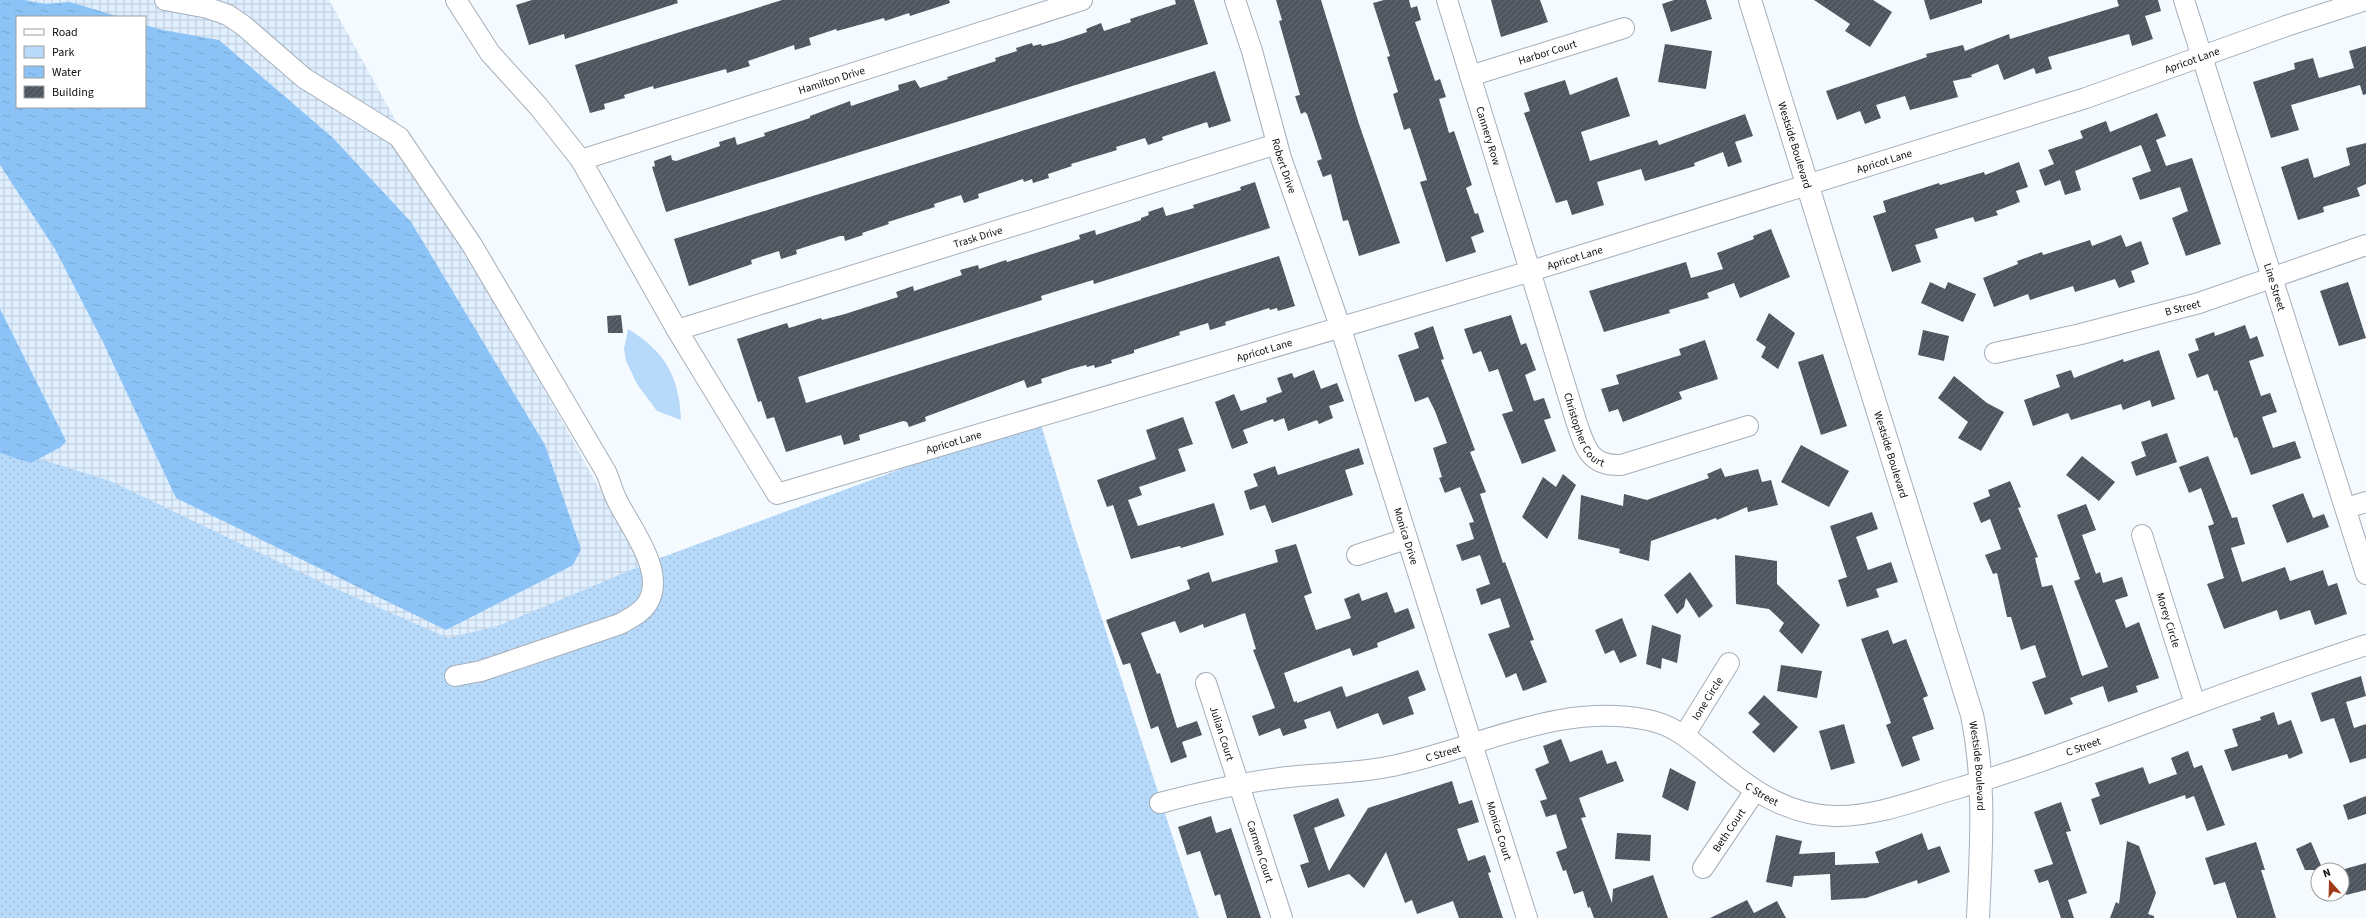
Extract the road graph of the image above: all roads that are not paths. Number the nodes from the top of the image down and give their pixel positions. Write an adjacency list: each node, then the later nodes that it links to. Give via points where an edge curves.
1 (165, 0): 30 (street, via 208,8 228,15 304,78 399,137 480,258 606,472 616,499 644,547 651,574 652,592 648,602 637,615 620,624 481,671)
2 (456, 0): 13 (street, via 490,53 538,106)
3 (1082, 0): 13 (street, Hamilton Drive)
4 (1235, 0): 12 (street, Robert Drive)
5 (1447, 0): 11 (street, Cannery Row)
6 (1750, 0): 14 (street, Westside Boulevard)
7 (2184, 0): 10 (street, Line Street)
8 (2366, 0): 10 (street, Apricot Lane)
9 (1624, 28): 11 (street, Harbor Court)
10 (2202, 56): 14 (street, Apricot Lane, via 2086,98); 17 (street, Line Street)
11 (1470, 76): 16 (street, Cannery Row)
12 (1278, 144): 18 (street, Robert Drive); 19 (street, Trask Drive)
13 (581, 160): 19 (street)
14 (1807, 185): 16 (street, Apricot Lane); 35 (street, Westside Boulevard, via 1972,715 1979,747)
15 (2366, 245): 17 (street, B Street)
16 (1531, 271): 18 (street, Apricot Lane); 21 (street, Christopher Court, via 1582,439 1596,460 1621,465)
17 (2272, 278): 20 (street, B Street, via 2199,303 2137,320); 23 (street, Line Street)
18 (1341, 329): 19 (street, Apricot Lane, via 776,494); 25 (street, Monica Drive)
19 (678, 330)
20 (1995, 353)
21 (1748, 426)
22 (2366, 502): 23 (street)
23 (2346, 508): 27 (street, Line Street)
24 (2142, 535): 32 (street, Morey Circle)
25 (1406, 539): 26 (street); 34 (street, Monica Drive)
26 (1357, 555)
27 (2366, 574)
28 (2366, 645): 32 (street, C Street)
29 (1729, 663): 33 (street, Ione Circle)
30 (455, 676)
31 (1206, 683): 36 (street, Julian Court)
32 (2196, 704): 35 (street, C Street, via 2074,751)
33 (1685, 734): 34 (street, C Street, via 1649,720 1602,715 1567,718 1527,726); 37 (street, C Street)
34 (1470, 743): 36 (street, C Street, via 1388,767); 41 (street, Monica Court)
35 (1982, 781): 37 (street, C Street, via 1869,813 1839,816 1822,816 1798,810); 42 (street, Westside Boulevard)
36 (1238, 785): 38 (street, C Street); 40 (street, Carmen Court)
37 (1755, 791): 39 (street, Beth Court)
38 (1160, 803)
39 (1703, 868)
40 (1282, 918)
41 (1527, 918)
42 (1978, 918)

